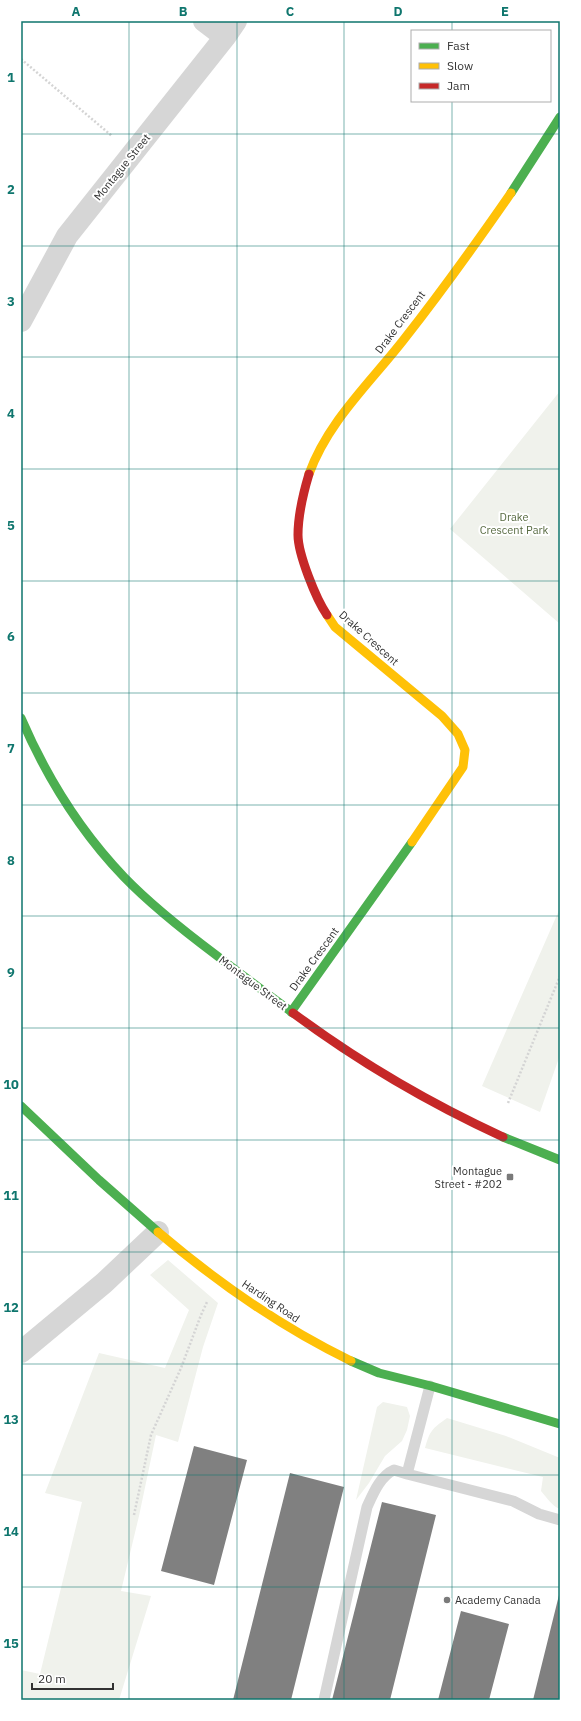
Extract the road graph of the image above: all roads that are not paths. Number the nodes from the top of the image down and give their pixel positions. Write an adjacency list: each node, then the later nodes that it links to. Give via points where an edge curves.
1 (204, 21): 2 (street)
2 (230, 29): 4 (street, Montague Street, via 67,236)
3 (560, 117): 6 (street, Drake Crescent, via 511,194 414,325 336,422 321,446 309,473 301,502 298,536 319,604 335,627 442,716 458,734 465,750 463,767 451,786)
4 (21, 321)
5 (21, 718): 6 (street, Montague Street, via 45,769 78,821 124,877 167,916)
6 (291, 1012): 8 (street, Montague Street, via 342,1048 421,1096 492,1132)
7 (21, 1106): 9 (street, Harding Road, via 98,1180)
8 (560, 1160)
9 (158, 1232): 10 (street, via 104,1283); 11 (street, Harding Road, via 204,1271 264,1313 320,1347 365,1368)
10 (21, 1352)
11 (430, 1386): 12 (street, Harding Road); 13 (lane)
12 (560, 1424)
13 (407, 1474): 14 (lane, via 513,1501 538,1514); 15 (lane, via 394,1470 388,1472 367,1507)
14 (560, 1520)
15 (324, 1700)

